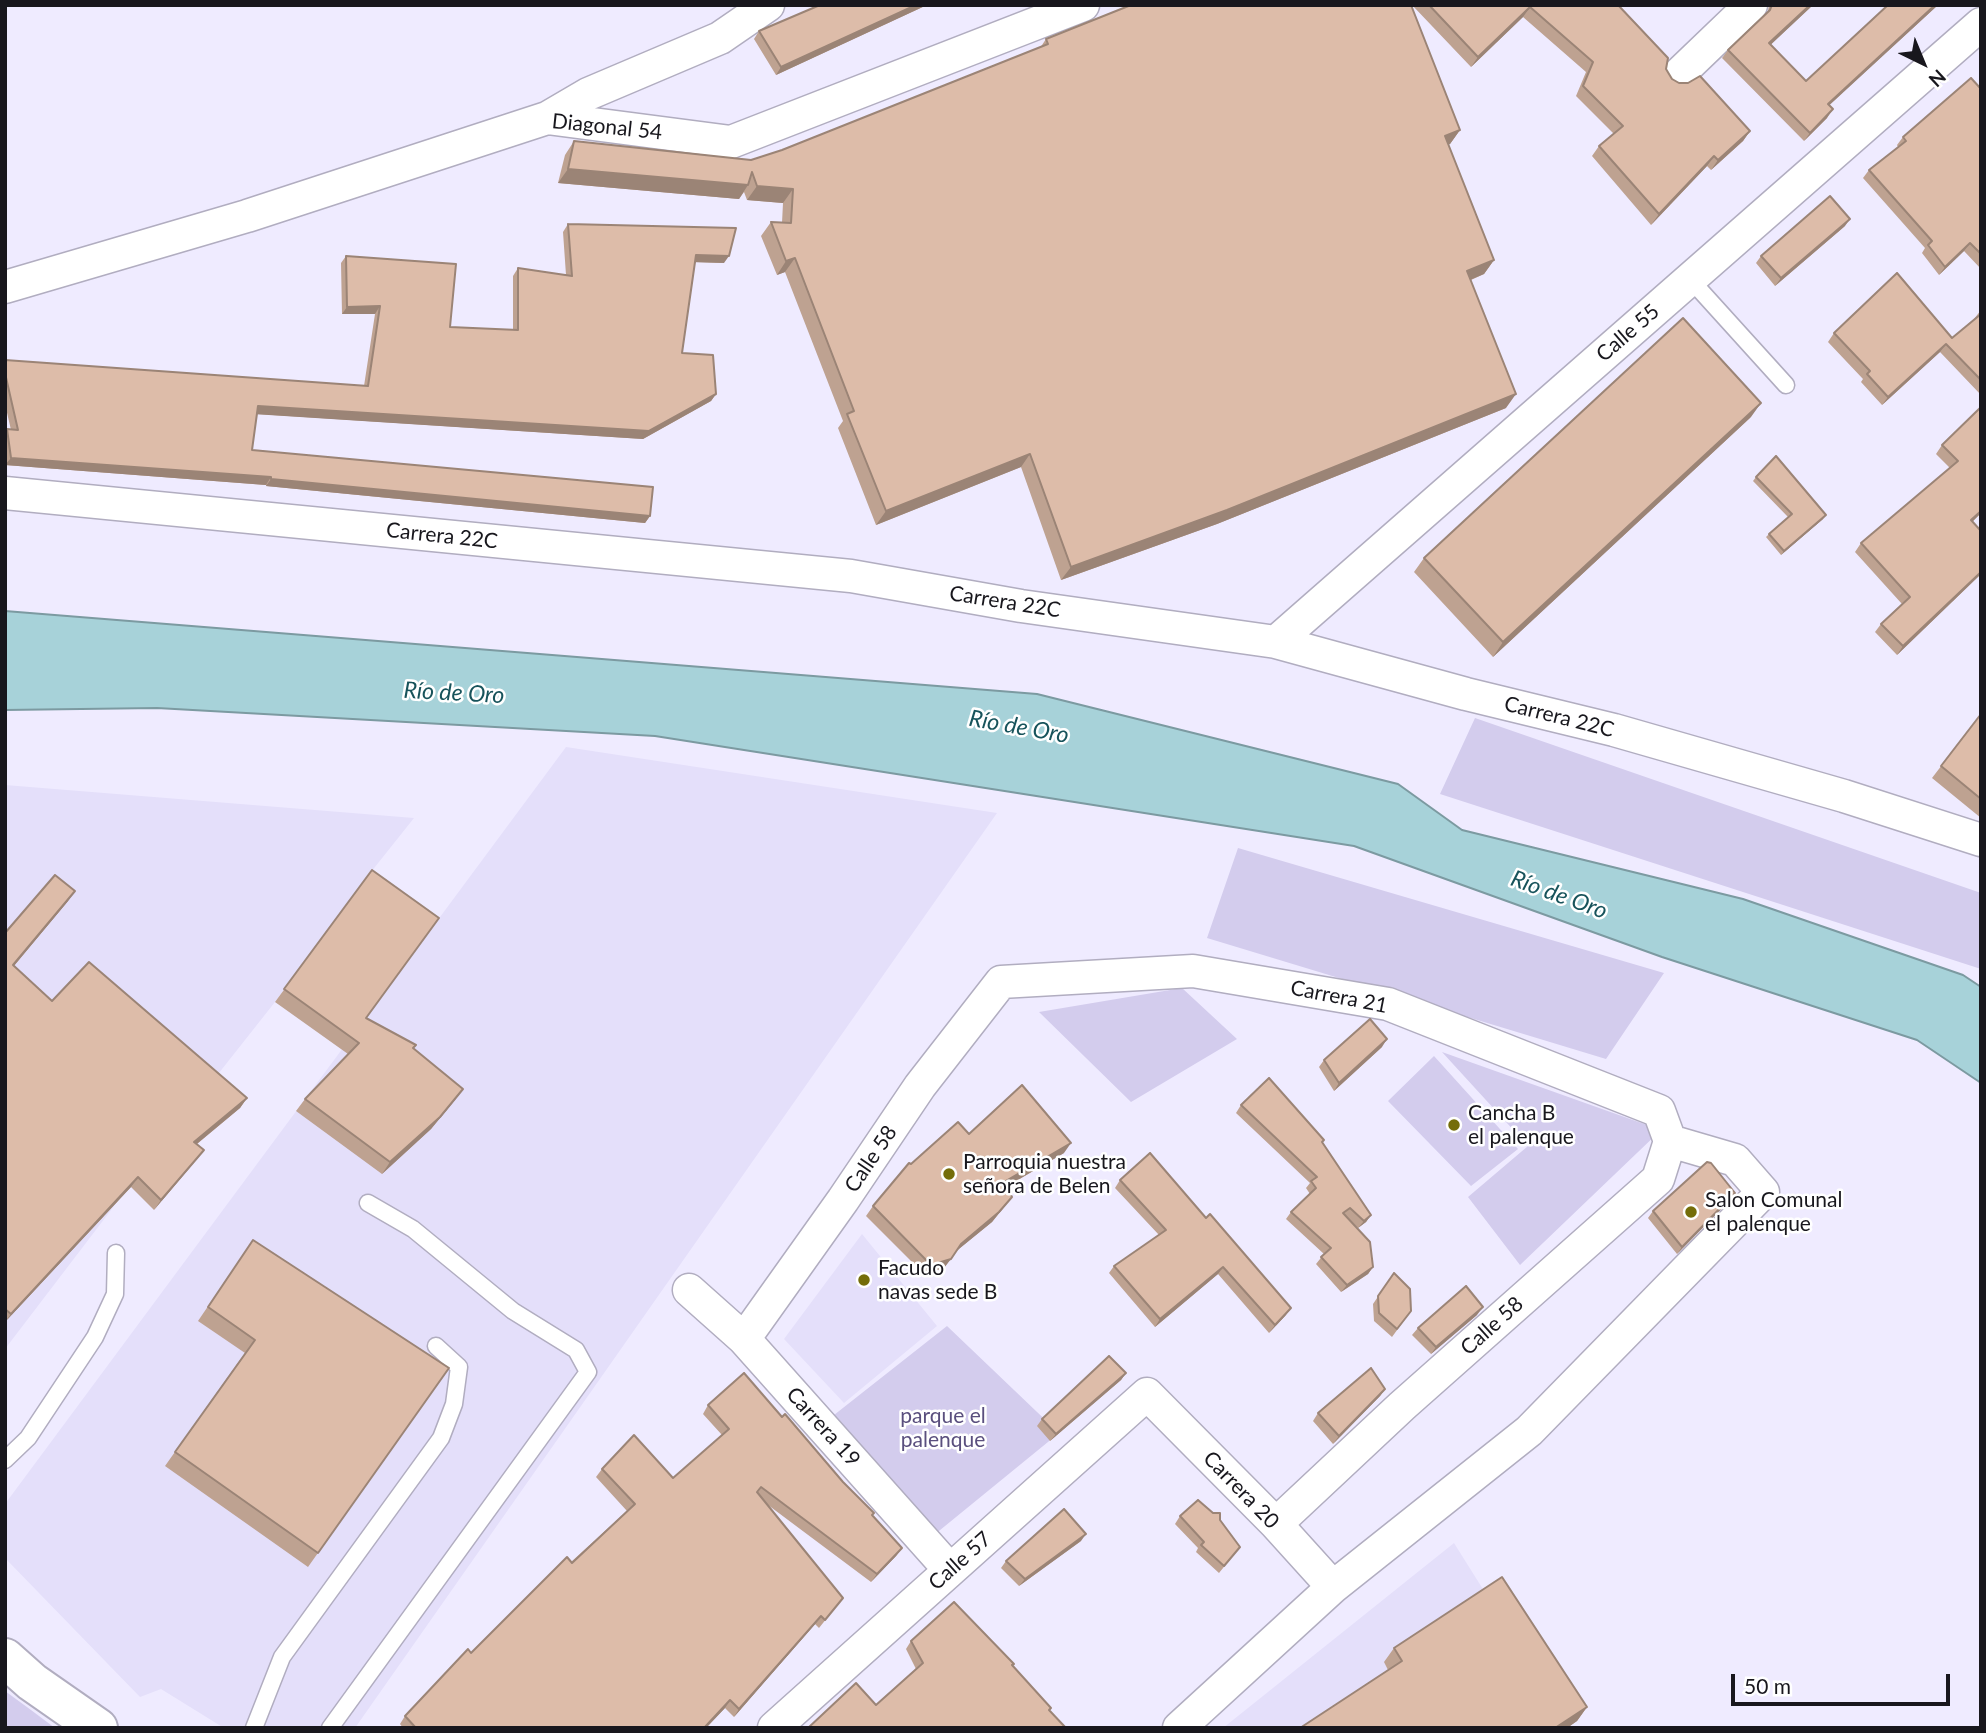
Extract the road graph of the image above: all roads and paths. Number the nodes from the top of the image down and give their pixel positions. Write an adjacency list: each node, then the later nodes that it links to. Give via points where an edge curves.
1 (768, 5): 6 (street, via 720,38 588,94)
2 (1083, 5): 6 (street, Diagonal 54, via 731,142)
3 (1751, 5): 5 (street)
4 (1981, 24): 7 (street, Calle 55)
5 (1677, 76)
6 (547, 118): 8 (street, Diagonal 54, via 247,216)
7 (1690, 279): 9 (lane); 11 (street, Calle 55)
8 (5, 287)
9 (1786, 384)
10 (5, 493): 11 (street, Carrera 22C, via 851,576 1021,606)
11 (1276, 642): 12 (street, Carrera 22C, via 1614,730)
12 (1981, 840)
13 (1001, 982): 14 (street, Carrera 21, via 1193,971 1388,1004 1660,1111); 18 (street, Calle 58, via 920,1086)
14 (1670, 1141): 22 (street, Calle 58, via 1658,1179); 24 (street, via 1735,1160 1763,1192 1529,1432)
15 (368, 1203): 28 (lane, via 412,1229 513,1311 576,1350 588,1372)
16 (116, 1253): 21 (lane, via 115,1294 94,1337 28,1438)
17 (689, 1290): 18 (street, Carrera 19)
18 (744, 1339): 23 (street, Carrera 19)
19 (436, 1346): 27 (lane, via 459,1367 454,1404 441,1438 282,1657)
20 (1147, 1394): 22 (street, Carrera 20); 23 (street, Calle 57)
21 (5, 1460)
22 (1276, 1524): 24 (street, Carrera 20)
23 (950, 1570): 29 (street, Calle 57)
24 (1333, 1587): 30 (street)
25 (5, 1658): 26 (highway)
26 (98, 1728)
27 (254, 1728)
28 (330, 1728)
29 (774, 1728)
30 (1179, 1728)

